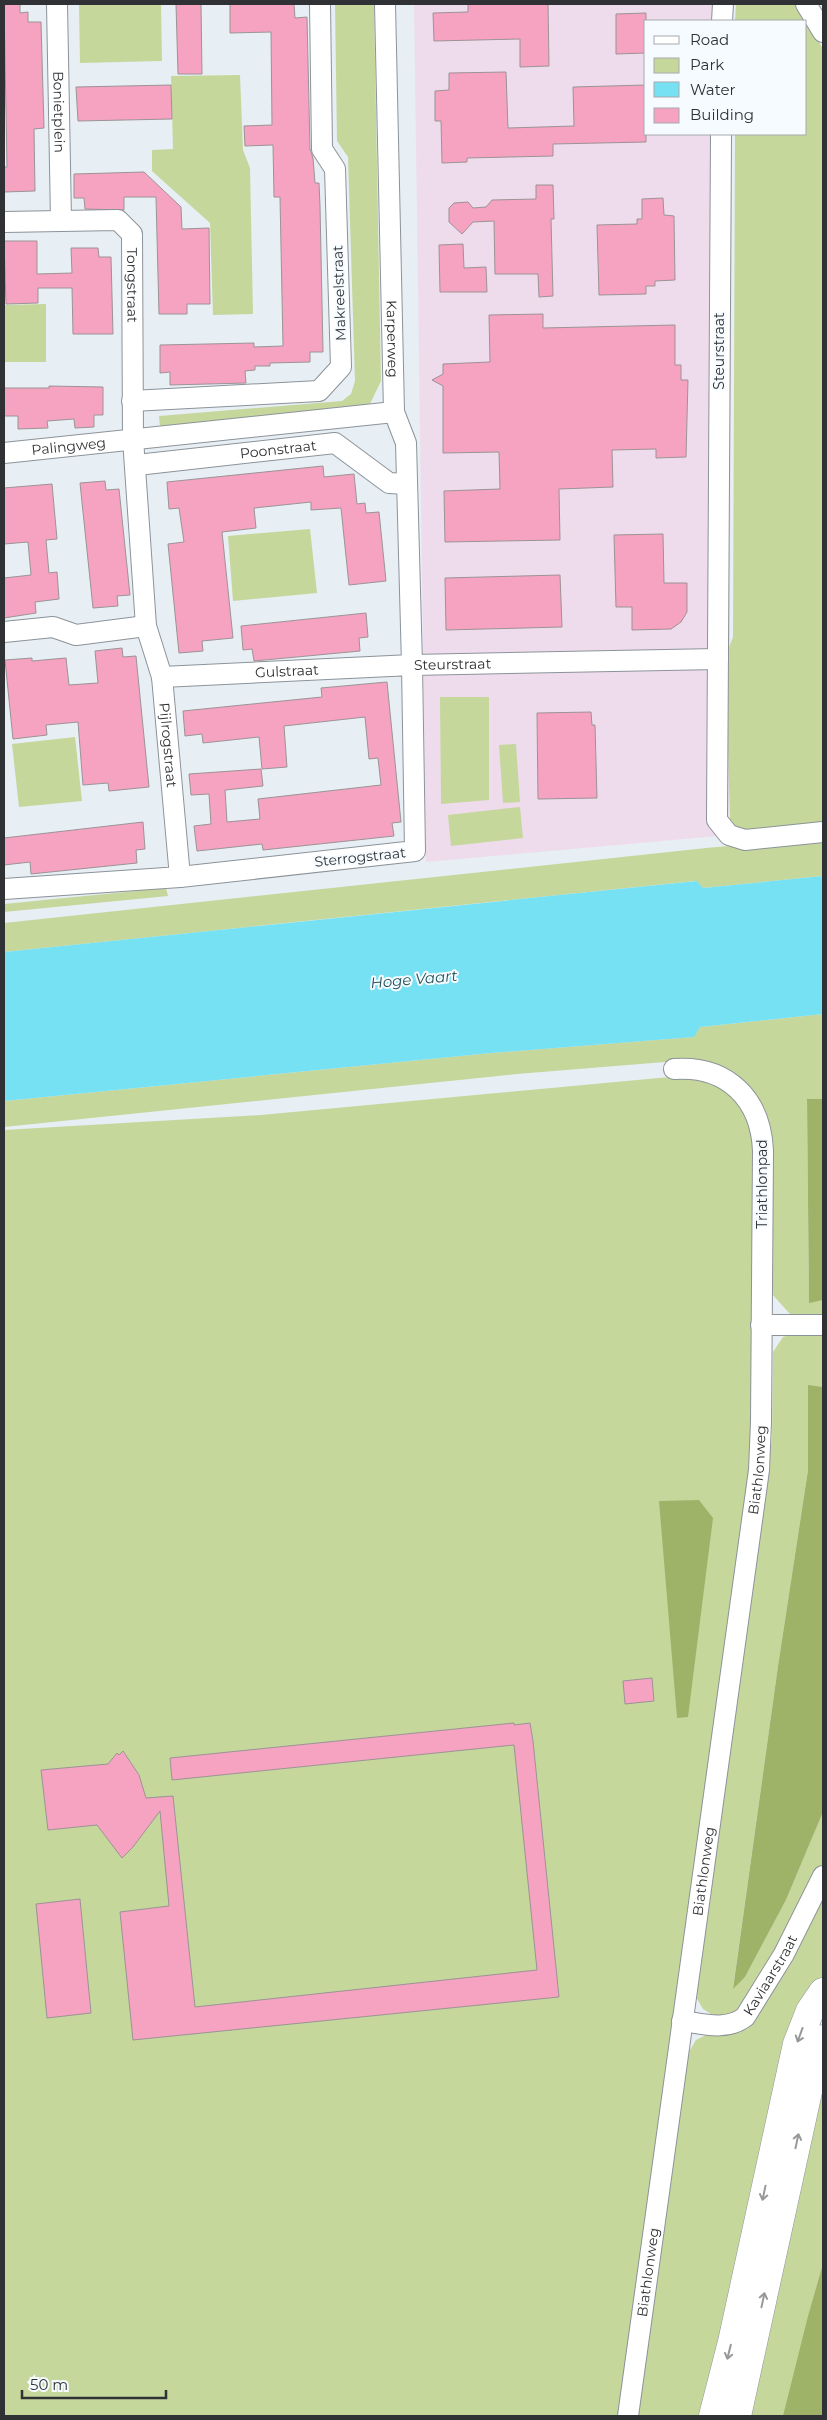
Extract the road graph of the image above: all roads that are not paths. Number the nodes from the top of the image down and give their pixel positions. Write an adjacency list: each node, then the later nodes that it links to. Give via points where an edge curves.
1 (57, 4): 9 (street, Bonietplein)
2 (320, 4): 11 (street, Makreelstraat, via 322,149 335,169 341,367 319,390)
3 (385, 4): 12 (street, Karperweg)
4 (723, 4): 6 (street)
5 (806, 4): 7 (street)
6 (722, 20)
7 (823, 32)
8 (721, 135): 19 (street, Steurstraat)
9 (61, 220): 10 (street, Tongstraat); 11 (street, Tongstraat, via 118,220 132,234)
10 (4, 222)
11 (132, 401): 13 (street, Tongstraat)
12 (394, 412): 13 (street); 16 (street, Steurstraat, via 406,443)
13 (133, 439): 14 (street, Palingweg); 15 (street, Pijlrogstraat)
14 (4, 453)
15 (137, 465): 16 (street, Poonstraat, via 335,444 389,483); 17 (street, Pijlrogstraat)
16 (407, 484): 20 (street, Steurstraat)
17 (146, 626): 18 (street, via 76,635 53,627); 21 (street, Pijlrogstraat)
18 (4, 632)
19 (718, 659): 20 (street, Steurstraat); 22 (street, Steurstraat, via 717,820 729,835 745,840)
20 (412, 665): 21 (street, Gulstraat); 23 (street, Sterrogstraat, via 416,851)
21 (162, 677): 23 (street, Pijlrogstraat)
22 (823, 832)
23 (180, 877): 24 (street)
24 (4, 888)
25 (674, 1068): 26 (street, Triathlonpad, via 706,1071 731,1084 752,1107 761,1125)
26 (761, 1325): 27 (street); 30 (street, Biathlonweg, via 759,1470)
27 (823, 1325)
28 (823, 1876): 30 (street, Kaviaarstraat, via 784,1954 745,2017 726,2025)
29 (823, 1992): 33 (highway, one-way to 33, via 810,2011 797,2044)
30 (682, 2021): 32 (street, Biathlonweg)
31 (823, 2039): 34 (highway, one-way to 31, via 809,2087)
32 (628, 2416)
33 (713, 2416)
34 (737, 2416)

